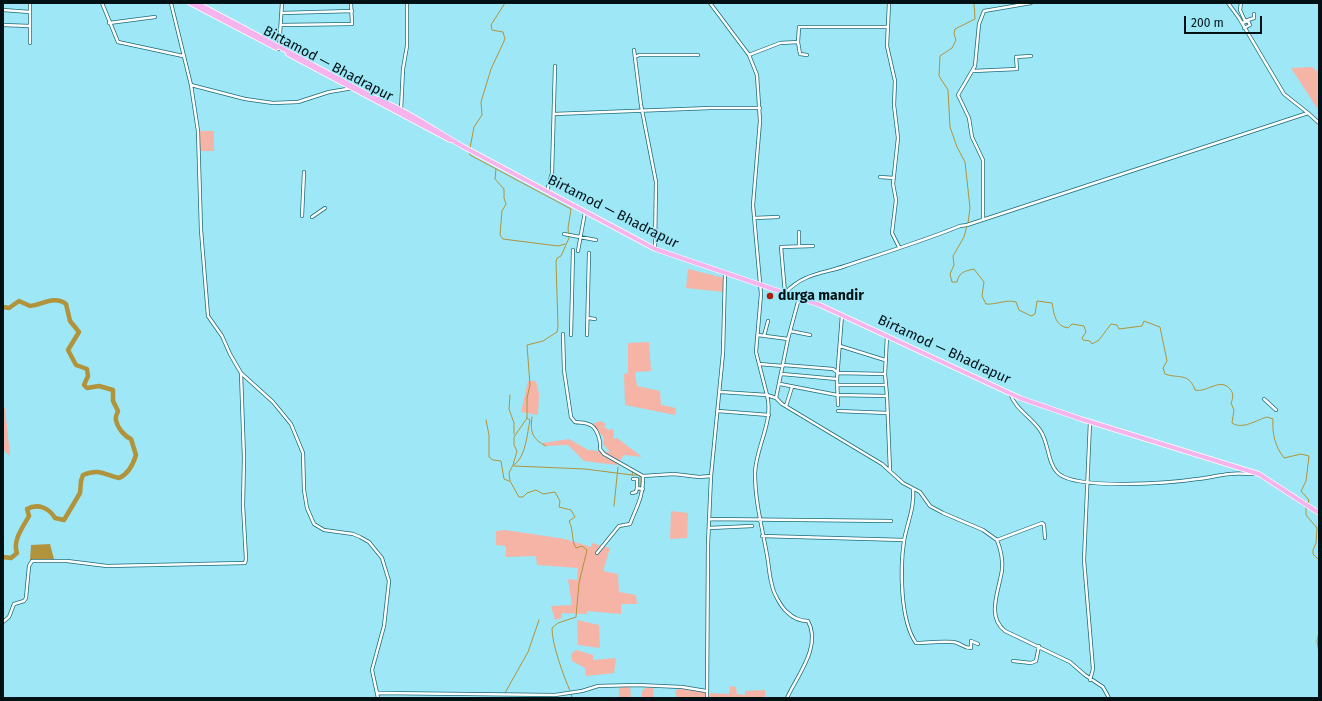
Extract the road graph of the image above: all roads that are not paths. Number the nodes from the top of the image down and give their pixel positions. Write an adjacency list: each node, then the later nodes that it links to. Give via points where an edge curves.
1 (30, 3): 16 (street)
2 (102, 3): 21 (street)
3 (171, 3): 36 (street)
4 (190, 3): 27 (main road, Birtamod — Bhadrapur)
5 (197, 3): 27 (main road, Birtamod — Bhadrapur)
6 (282, 3): 17 (street)
7 (351, 3): 15 (street)
8 (407, 3): 44 (street, via 407,46)
9 (710, 3): 34 (street)
10 (889, 3): 26 (street)
11 (1031, 3): 40 (street, via 984,11 979,24)
12 (1228, 3): 22 (street)
13 (1241, 3): 20 (street, via 1241,12 1245,21)
14 (3, 10): 16 (street)
15 (352, 11): 17 (street); 24 (street, via 352,24)
16 (30, 12): 25 (street)
17 (282, 13): 24 (street)
18 (1254, 14): 20 (street, via 1254,18)
19 (156, 17): 21 (street)
20 (1248, 21): 22 (street); 28 (street, via 1250,25)
21 (109, 23): 36 (street, via 120,43)
22 (1242, 23): 28 (street)
23 (3, 25): 25 (street)
24 (281, 25): 31 (street)
25 (30, 26): 29 (street)
26 (888, 27): 30 (street, via 799,27); 52 (street, via 887,46 894,81 898,138)
27 (240, 28): 31 (main road, Birtamod — Bhadrapur)
28 (1244, 28): 47 (street, via 1284,94)
29 (30, 42)
30 (798, 42): 34 (street, via 780,43); 35 (street, via 800,54)
31 (279, 48): 42 (main road, Birtamod — Bhadrapur)
32 (634, 50): 38 (street)
33 (698, 55): 38 (street)
34 (749, 55): 43 (street, via 756,68)
35 (807, 55)
36 (184, 56): 41 (street)
37 (1031, 56): 40 (street, via 1016,57 1017,69)
38 (634, 57): 45 (street)
39 (555, 66): 46 (street)
40 (973, 70): 60 (street, via 958,95 969,118 972,137 983,160)
41 (191, 85): 42 (street, via 245,99 280,103 298,102 329,92); 93 (street, via 198,131 206,305 208,316)
42 (354, 88): 44 (main road, Birtamod — Bhadrapur); 49 (main road, Birtamod — Bhadrapur)
43 (760, 108): 45 (street); 59 (street)
44 (401, 110): 49 (main road, Birtamod — Bhadrapur)
45 (642, 111): 46 (street); 68 (street, via 656,182)
46 (554, 114): 53 (street, via 552,173)
47 (1308, 114): 48 (street); 60 (street)
48 (1319, 123)
49 (456, 142): 53 (main road, Birtamod — Bhadrapur)
50 (304, 172): 56 (street)
51 (880, 177): 52 (street)
52 (894, 178): 67 (street, via 896,200 892,233)
53 (547, 190): 55 (main road, Birtamod — Bhadrapur)
54 (325, 208): 57 (street)
55 (585, 211): 63 (street); 68 (main road, Birtamod — Bhadrapur)
56 (302, 216)
57 (312, 217)
58 (778, 217): 59 (street)
59 (754, 218): 73 (street)
60 (983, 219): 67 (street)
61 (799, 232): 65 (street)
62 (564, 234): 63 (street)
63 (580, 237): 64 (street); 70 (street)
64 (596, 240)
65 (798, 246): 66 (street); 74 (street, via 781,248)
66 (814, 246)
67 (899, 247): 74 (street, via 800,280)
68 (655, 249): 72 (main road, Birtamod — Bhadrapur)
69 (573, 250): 82 (street)
70 (578, 251)
71 (589, 252): 77 (street)
72 (725, 273): 73 (main road, Birtamod — Bhadrapur); 102 (street)
73 (760, 285): 74 (main road, Birtamod — Bhadrapur); 84 (street)
74 (785, 293): 75 (main road, Birtamod — Bhadrapur)
75 (800, 298): 76 (main road, Birtamod — Bhadrapur); 80 (street)
76 (842, 315): 87 (main road, Birtamod — Bhadrapur); 89 (street)
77 (588, 318): 78 (street); 83 (street)
78 (595, 319)
79 (768, 321): 86 (street)
80 (790, 331): 85 (street); 88 (street)
81 (563, 334): 119 (street, via 564,370 571,417 575,422 593,427 604,454)
82 (571, 335)
83 (587, 335)
84 (758, 335): 86 (street); 91 (street, via 756,352)
85 (810, 335)
86 (764, 336): 88 (street)
87 (887, 336): 90 (street); 103 (main road, Birtamod — Bhadrapur)
88 (788, 339): 92 (street)
89 (840, 346): 90 (street); 95 (street)
90 (885, 360): 96 (street)
91 (759, 364): 92 (street); 104 (street)
92 (783, 365): 94 (street); 95 (street, via 833,369)
93 (241, 372): 138 (street, via 245,564 107,566 67,561 32,561 29,566 26,598 14,604 9,617); 144 (street, via 273,402 291,424 302,453 307,508 314,524 324,530 360,536 369,542 382,558 389,581 384,626 372,670)
94 (782, 374): 97 (street); 98 (street)
95 (838, 374): 96 (street); 97 (street)
96 (884, 374): 100 (street)
97 (837, 379): 99 (street)
98 (780, 384): 101 (street); 107 (street)
99 (837, 385): 100 (street); 105 (street)
100 (885, 385): 106 (street)
101 (792, 387): 105 (street); 110 (street)
102 (721, 392): 104 (street); 112 (street)
103 (1009, 392): 116 (main road, Birtamod — Bhadrapur); 122 (street, via 1012,402 1041,431 1058,473 1066,478)
104 (767, 395): 107 (street); 115 (street)
105 (836, 395): 106 (street); 109 (street)
106 (887, 396): 114 (street)
107 (776, 398): 110 (street)
108 (1264, 399): 111 (street)
109 (838, 405)
110 (786, 406): 117 (street, via 855,446)
111 (1276, 410)
112 (718, 411): 115 (street); 120 (street)
113 (838, 411): 114 (street)
114 (888, 413): 117 (street)
115 (769, 415): 128 (street, via 755,471)
116 (1090, 422): 118 (main road, Birtamod — Bhadrapur); 122 (street)
117 (890, 471): 125 (street)
118 (1259, 474): 122 (street, via 1231,474 1147,484); 127 (main road, Birtamod — Bhadrapur)
119 (643, 476): 120 (street); 124 (street)
120 (711, 476): 129 (street)
121 (633, 479): 123 (street, via 637,480)
122 (1088, 482): 142 (street, via 1084,560 1093,669)
123 (637, 488): 124 (street); 126 (street, via 636,492)
124 (643, 489): 137 (street, via 639,507 630,524 619,526)
125 (912, 489): 135 (street, via 910,522); 136 (street, via 920,492 930,506 983,530)
126 (632, 493)
127 (1319, 513)
128 (759, 518): 129 (street); 130 (street); 133 (street)
129 (709, 519): 132 (street)
130 (891, 521)
131 (752, 526): 132 (street)
132 (709, 528): 143 (street)
133 (762, 536): 135 (street); 147 (street, via 772,587 786,611 800,621 808,621 811,626 810,652)
134 (1045, 538): 136 (street, via 1042,523)
135 (904, 540): 139 (street, via 903,579 906,612 908,628 916,643 957,642 961,646 971,648 971,641)
136 (997, 540): 140 (street, via 1002,560 995,606 999,627)
137 (597, 553)
138 (3, 622)
139 (978, 644)
140 (1039, 646): 141 (street, via 1036,661); 142 (street, via 1070,662)
141 (1013, 661)
142 (1090, 680): 148 (street, via 1103,687)
143 (706, 691): 144 (street, via 636,685 598,686 555,695); 146 (street)
144 (378, 693): 145 (street)
145 (378, 698)
146 (707, 698)
147 (787, 698)
148 (1109, 698)

